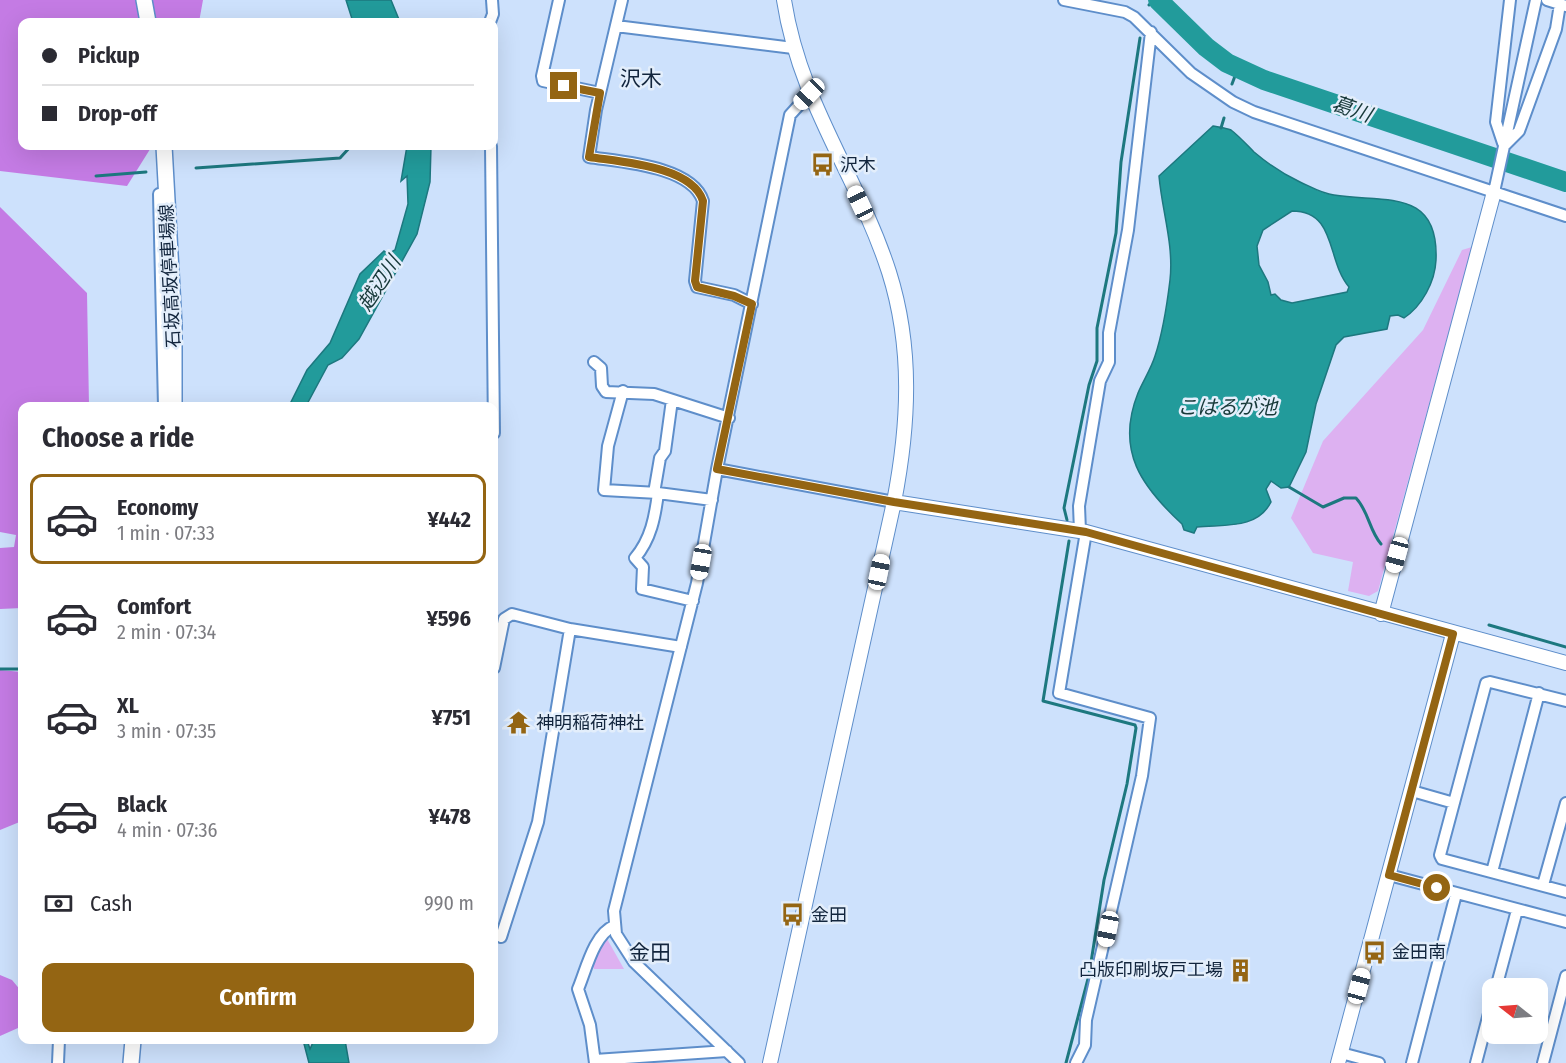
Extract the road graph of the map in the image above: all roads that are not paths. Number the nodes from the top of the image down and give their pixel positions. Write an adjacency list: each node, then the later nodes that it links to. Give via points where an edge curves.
1 (144, 0): 11 (main road)
2 (492, 0): 12 (street)
3 (559, 0): 16 (street, via 543,81)
4 (622, 0): 13 (street)
5 (784, 0): 15 (street)
6 (1064, 0): 14 (street, via 1125,12)
7 (1510, 0): 18 (street, via 1496,122)
8 (1547, 0): 10 (street)
9 (1536, 3): 18 (street)
10 (1563, 5): 18 (street, via 1519,131)
11 (147, 18)
12 (492, 18)
13 (616, 26): 15 (street); 16 (street)
14 (1151, 32): 22 (street, via 1191,73 1254,112); 36 (street, via 1128,230 1109,333 1109,362 1100,381 1079,506)
15 (793, 48): 17 (street)
16 (600, 93): 24 (street, via 589,157 648,166 692,182 703,201 697,287)
17 (809, 94): 24 (street, via 790,115); 35 (street, via 878,242 902,323 907,415)
18 (1503, 147): 22 (street)
19 (164, 150): 28 (street, via 159,189)
20 (164, 150): 29 (main road, 石坂高坂停車場線)
21 (491, 150): 30 (street)
22 (1495, 186): 23 (street); 38 (street)
23 (1566, 216)
24 (752, 304): 31 (street)
25 (594, 362): 26 (street, via 601,368 606,392)
26 (623, 392): 27 (street); 33 (street, via 608,446 604,490)
27 (672, 400): 31 (street); 33 (street)
28 (164, 402)
29 (174, 402)
30 (494, 402)
31 (729, 418): 32 (street)
32 (717, 469): 34 (street); 35 (street)
33 (656, 493): 34 (street); 37 (street, via 652,529 634,558 643,567 642,589)
34 (712, 500): 37 (street)
35 (894, 502): 36 (street); 69 (street)
36 (1083, 532): 38 (street); 70 (street, via 1059,693 1150,718 1142,776 1086,1020 1085,1045)
37 (693, 601): 41 (street)
38 (1381, 614): 40 (street)
39 (570, 629): 41 (street); 42 (street, via 517,614 507,616); 57 (street, via 538,822)
40 (1453, 634): 43 (street); 46 (street)
41 (681, 647): 56 (street, via 619,887)
42 (498, 652)
43 (1566, 663)
44 (1539, 693): 45 (street); 47 (street, via 1486,683); 49 (street)
45 (1566, 701)
46 (1412, 790): 47 (street); 50 (street)
47 (1454, 803): 49 (street, via 1441,857)
48 (1566, 803): 51 (street)
49 (1492, 872): 51 (street)
50 (1389, 875): 53 (street); 64 (street)
51 (1543, 885): 52 (street)
52 (1566, 892)
53 (1456, 894): 54 (street); 72 (street)
54 (1517, 910): 55 (street); 59 (street)
55 (1566, 922)
56 (614, 926): 63 (street, via 620,943 634,962); 65 (street, via 601,937 578,989 590,1025)
57 (501, 937)
58 (1566, 976): 74 (street)
59 (1499, 978)
60 (1482, 1040): 73 (street)
61 (59, 1044): 66 (street)
62 (133, 1044): 67 (main road)
63 (727, 1051): 65 (street); 68 (street)
64 (1340, 1058): 71 (street)
65 (595, 1061)
66 (58, 1063)
67 (131, 1063)
68 (739, 1063)
69 (770, 1063)
70 (1076, 1063)
71 (1379, 1063)
72 (1412, 1063)
73 (1476, 1063)
74 (1543, 1063)

